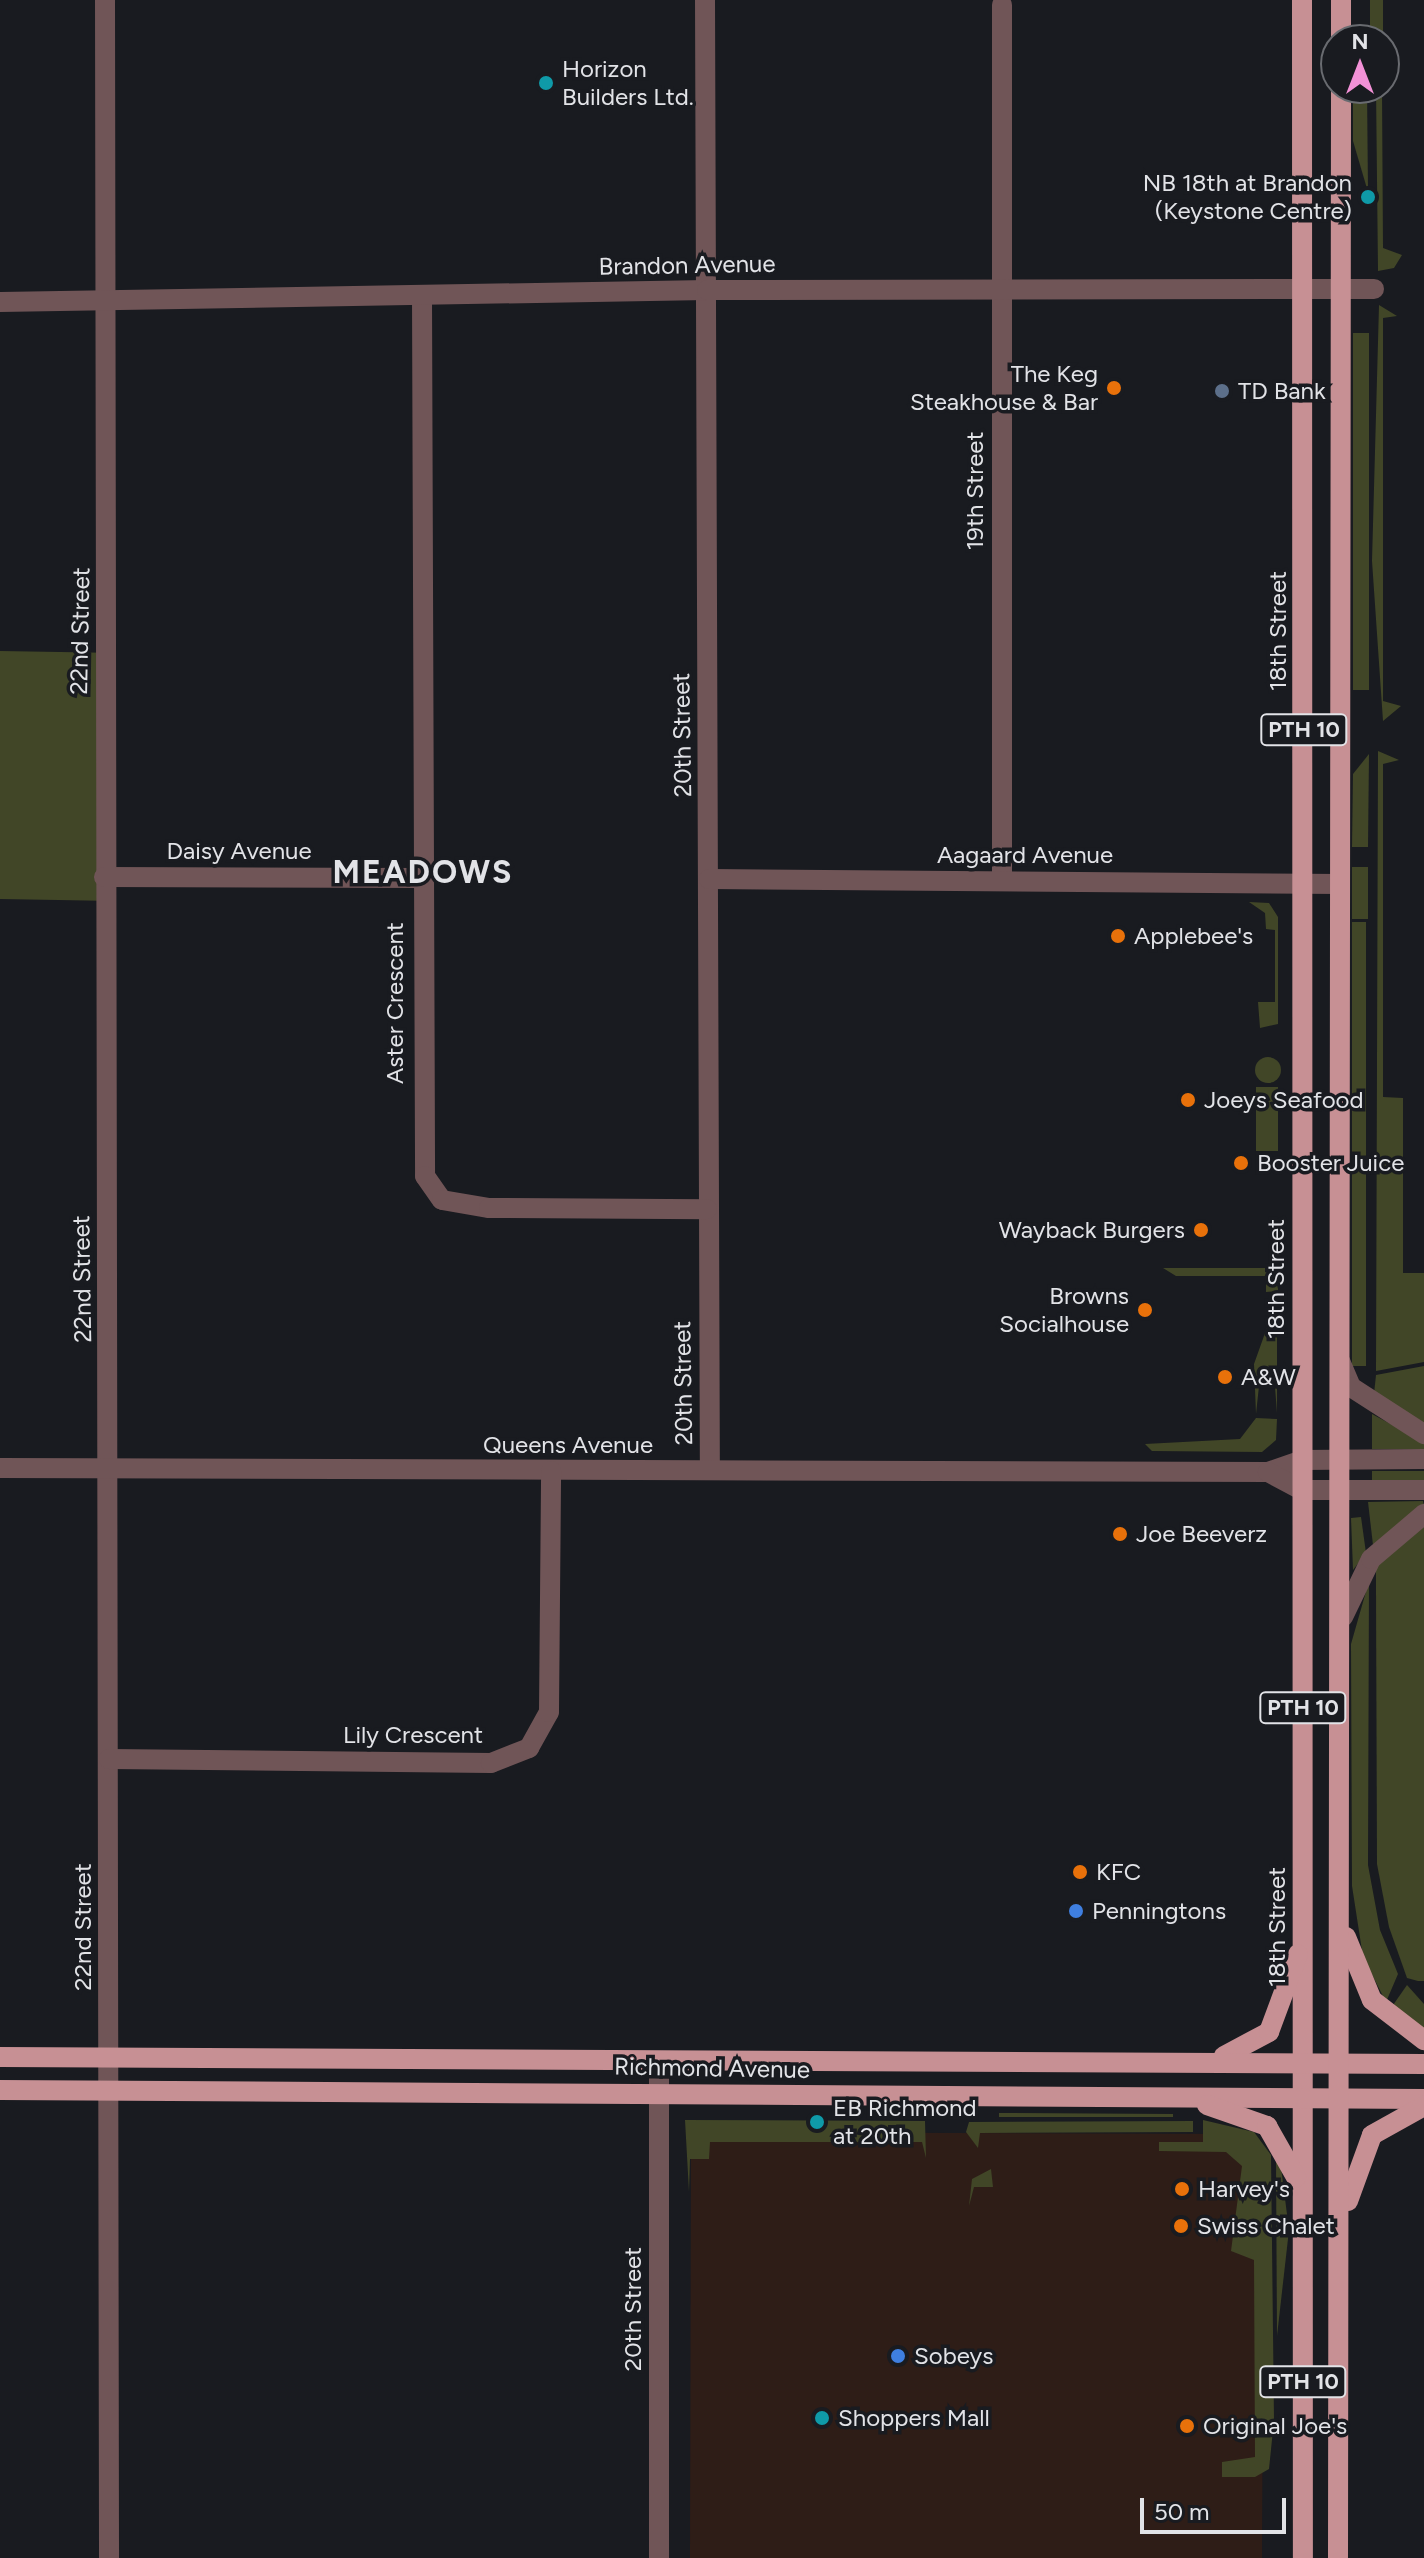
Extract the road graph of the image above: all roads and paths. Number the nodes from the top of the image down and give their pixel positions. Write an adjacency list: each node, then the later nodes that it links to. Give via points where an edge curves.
1 (105, 0): 15 (street, 22nd Street)
2 (705, 0): 9 (street, 20th Street)
3 (1302, 0): 12 (main road, 18th Street / PTH 10)
4 (1341, 0): 6 (main road)
5 (1002, 5): 10 (street, 19th Street)
6 (1341, 24)
7 (1341, 104): 11 (main road, PTH 10)
8 (1374, 289): 11 (street, Brandon Avenue)
9 (707, 290): 10 (street, Brandon Avenue); 13 (street, Brandon Avenue); 18 (street, 20th Street)
10 (1003, 290): 12 (street, Brandon Avenue); 19 (street, 19th Street)
11 (1341, 290): 12 (street, Brandon Avenue); 21 (main road, PTH 10)
12 (1305, 291): 20 (main road, 18th Street / PTH 10)
13 (422, 296): 15 (street, Brandon Avenue); 17 (street, Aster Crescent)
14 (0, 302): 15 (street, Brandon Avenue)
15 (110, 303): 16 (street, 22nd Street)
16 (104, 877): 17 (street, Daisy Avenue); 29 (street, 22nd Street)
17 (421, 878): 22 (street, Aster Crescent, via 420,1133 425,1176 442,1200 489,1208)
18 (709, 879): 19 (street, Aagaard Avenue); 22 (street, 20th Street)
19 (1002, 881): 20 (street, Aagaard Avenue)
20 (1304, 883): 21 (street, Aagaard Avenue); 26 (main road, 18th Street / PTH 10)
21 (1340, 884): 23 (main road, PTH 10)
22 (707, 1209): 30 (street, 20th Street)
23 (1339, 1345): 24 (street, via 1351,1387); 27 (main road, PTH 10)
24 (1424, 1434)
25 (1424, 1459): 27 (street)
26 (1302, 1460): 27 (street); 32 (street); 33 (main road, 18th Street / PTH 10)
27 (1338, 1460): 34 (main road, PTH 10)
28 (0, 1468): 29 (street, Queens Avenue)
29 (109, 1470): 31 (street, Queens Avenue); 38 (street, 22nd Street)
30 (710, 1470): 31 (street, Queens Avenue); 32 (street, Queens Avenue)
31 (551, 1471): 38 (street, Lily Crescent, via 549,1712 529,1748 491,1763)
32 (1268, 1472): 33 (street)
33 (1302, 1490): 34 (street); 40 (main road, 18th Street / PTH 10)
34 (1338, 1490): 35 (street); 37 (main road, PTH 10)
35 (1424, 1490)
36 (1424, 1514): 37 (street, via 1359,1576)
37 (1338, 1652): 39 (main road, PTH 10)
38 (109, 1759): 43 (street, 22nd Street)
39 (1339, 1898): 41 (main road, via 1362,1986 1394,2024); 46 (main road, PTH 10)
40 (1303, 1926): 45 (main road, via 1269,2032 1246,2050); 47 (main road, 18th Street / PTH 10)
41 (1424, 2040)
42 (0, 2057): 43 (main road, Richmond Avenue)
43 (111, 2057): 44 (main road, Richmond Avenue); 50 (street, 22nd Street)
44 (659, 2061): 45 (main road, Richmond Avenue); 51 (street, 20th Street)
45 (1186, 2063): 47 (main road, Richmond Avenue)
46 (1339, 2063): 47 (main road, Richmond Avenue); 48 (main road, Richmond Avenue); 54 (main road, PTH 10)
47 (1303, 2064): 53 (main road, 18th Street / PTH 10)
48 (1424, 2064)
49 (0, 2090): 50 (main road, Richmond Avenue)
50 (111, 2090): 51 (main road, Richmond Avenue); 59 (street, 22nd Street)
51 (659, 2093): 52 (main road, Richmond Avenue); 60 (street, 20th Street)
52 (1140, 2097): 53 (main road, Richmond Avenue); 57 (main road, via 1221,2108 1267,2126 1289,2154)
53 (1302, 2098): 54 (main road, Richmond Avenue); 57 (main road, 18th Street / PTH 10)
54 (1339, 2098): 55 (main road, Richmond Avenue); 58 (main road, PTH 10)
55 (1424, 2099)
56 (1424, 2106): 58 (main road, via 1393,2117 1366,2144 1352,2178)
57 (1302, 2206): 61 (main road, 18th Street / PTH 10)
58 (1339, 2268): 62 (main road, PTH 10)
59 (109, 2558)
60 (659, 2558)
61 (1303, 2558)
62 (1338, 2558)

